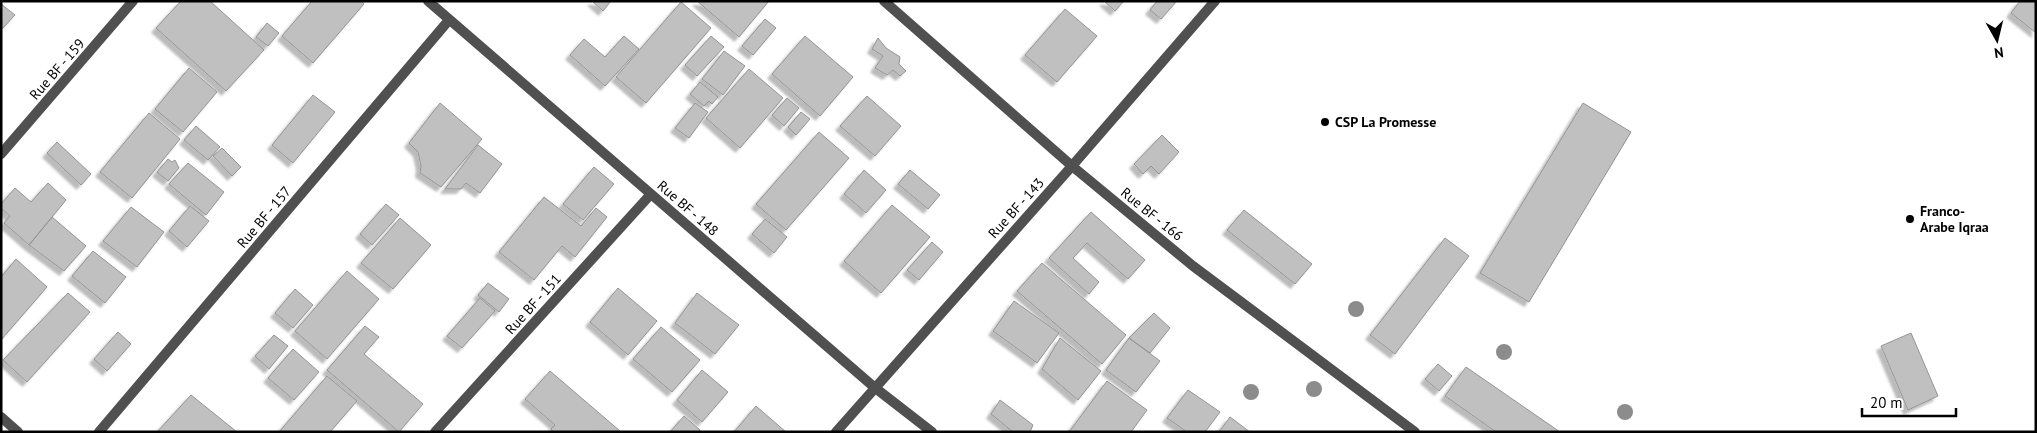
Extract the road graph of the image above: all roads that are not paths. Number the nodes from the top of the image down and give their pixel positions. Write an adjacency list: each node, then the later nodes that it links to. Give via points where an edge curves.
1 (133, 1): 6 (street, Rue BF - 159)
2 (428, 1): 5 (street, Rue BF - 148)
3 (884, 1): 7 (street, Rue BF - 166)
4 (1215, 1): 7 (street, Rue BF - 143)
5 (449, 20): 8 (street, Rue BF - 148); 12 (street, Rue BF - 157)
6 (1, 154)
7 (1072, 166): 9 (street, Rue BF - 143); 16 (street, Rue BF - 166, via 1193,266)
8 (651, 194): 9 (street, Rue BF - 148); 13 (street, Rue BF - 151)
9 (874, 387): 14 (street, Rue BF - 143); 15 (street, Rue BF - 148)
10 (1, 417): 11 (street)
11 (18, 432)
12 (99, 432)
13 (435, 432)
14 (836, 432)
15 (932, 432)
16 (1415, 432)

